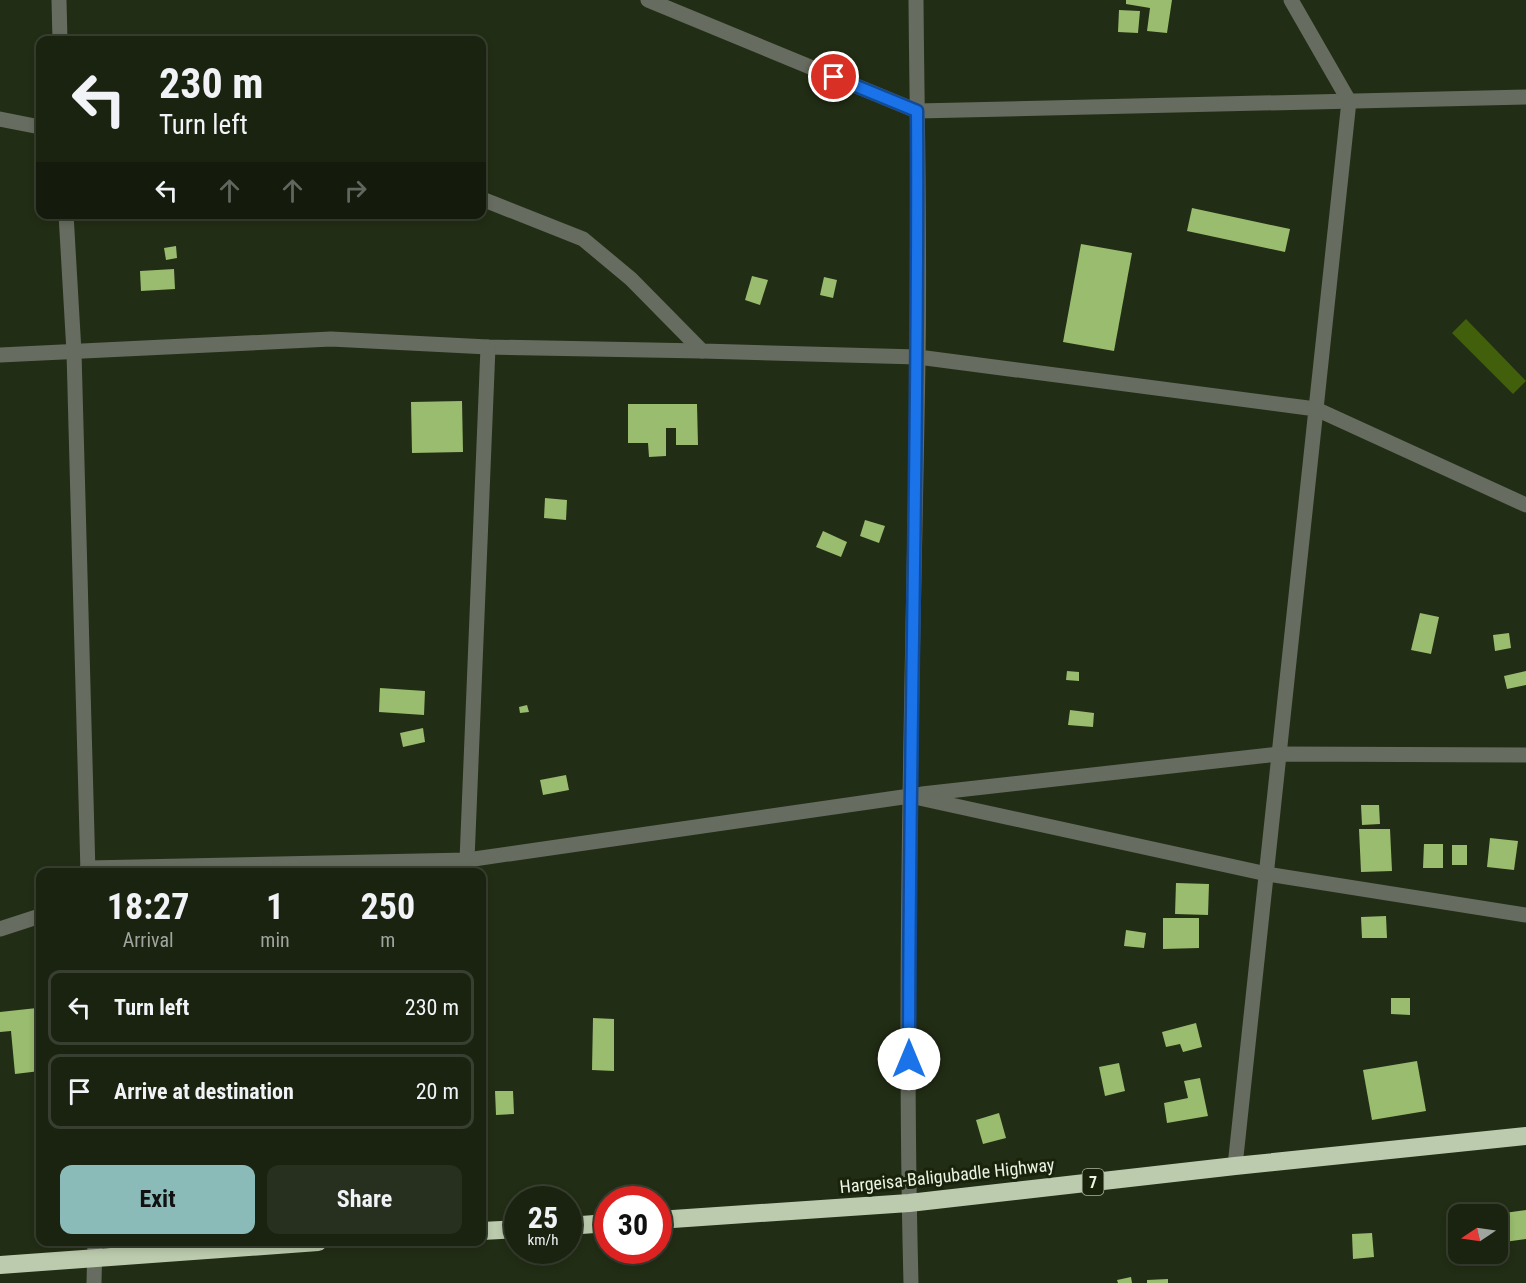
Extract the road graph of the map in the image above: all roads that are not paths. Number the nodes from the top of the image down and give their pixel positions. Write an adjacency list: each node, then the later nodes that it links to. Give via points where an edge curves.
1 (59, 0): 5 (street)
2 (648, 0): 8 (street)
3 (916, 0): 8 (street)
4 (1291, 0): 7 (street)
5 (60, 36)
6 (1526, 97): 7 (street)
7 (1349, 101): 8 (street); 18 (street)
8 (917, 111): 17 (street)
9 (0, 119): 10 (street)
10 (36, 126)
11 (486, 201): 14 (street, via 583,239 631,279)
12 (66, 219): 15 (street)
13 (488, 347): 14 (street); 15 (street, via 332,339); 23 (street)
14 (702, 351): 17 (street)
15 (74, 352): 16 (street); 24 (street)
16 (0, 355)
17 (918, 357): 18 (street); 22 (street)
18 (1316, 410): 19 (street); 20 (street)
19 (1526, 505)
20 (1279, 754): 21 (street); 22 (street); 26 (street)
21 (1526, 755)
22 (910, 796): 23 (street); 26 (street); 32 (street)
23 (467, 860): 25 (street)
24 (87, 868)
25 (214, 868)
26 (1267, 874): 27 (street); 31 (street)
27 (1526, 915)
28 (36, 917): 29 (street)
29 (0, 929)
30 (1526, 1136): 31 (highway, Hargeisa-Baligubadle Highway / 7)
31 (1235, 1166): 32 (highway, Hargeisa-Baligubadle Highway / 7)
32 (909, 1203): 33 (highway, Hargeisa-Baligubadle Highway / 7); 40 (street)
33 (672, 1219)
34 (504, 1230): 35 (highway)
35 (486, 1231)
36 (191, 1246): 37 (highway)
37 (95, 1249): 38 (highway); 39 (street)
38 (0, 1265)
39 (94, 1283)
40 (911, 1283)

